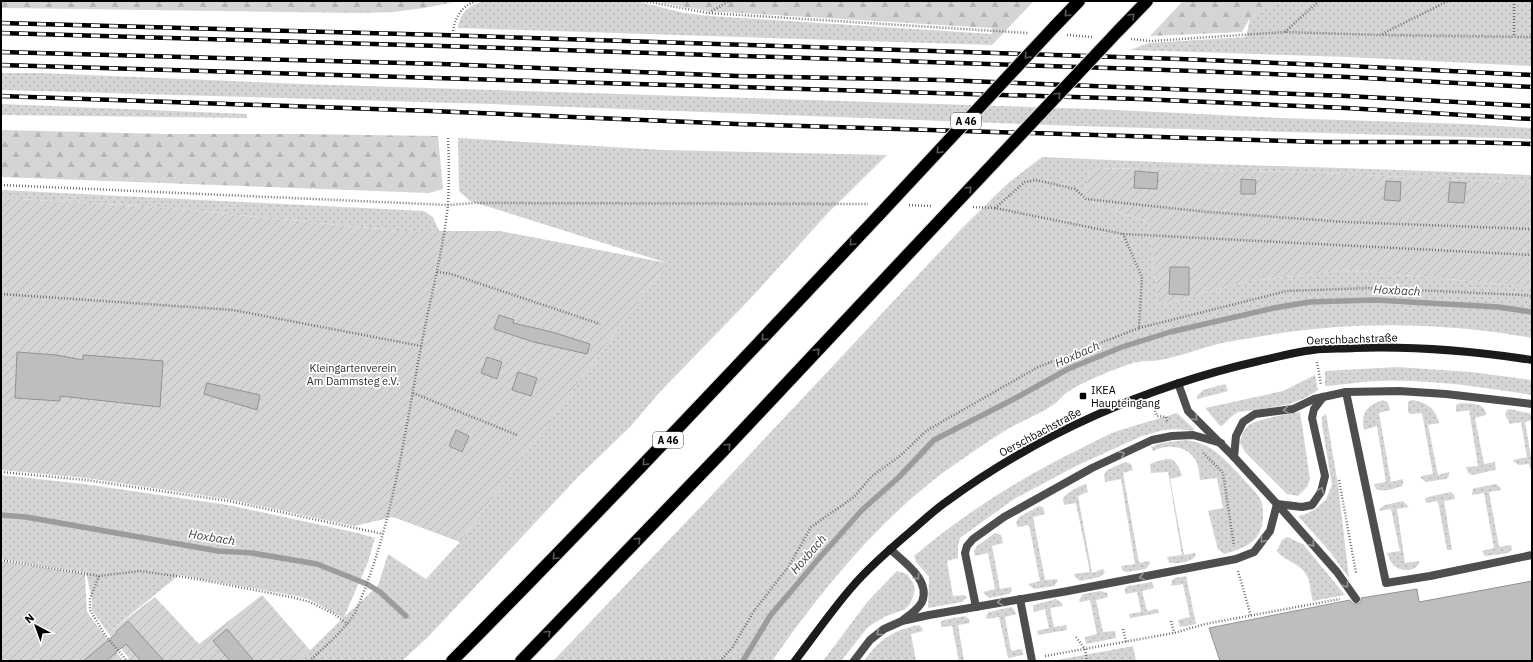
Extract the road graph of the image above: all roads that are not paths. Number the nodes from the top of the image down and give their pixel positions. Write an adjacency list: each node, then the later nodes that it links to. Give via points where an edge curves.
1 (1079, 1): 18 (highway, A 46, one-way to 18, bridge, via 696,411)
2 (1147, 1): 19 (highway, one-way to 2, bridge, via 725,449)
3 (1532, 360): 4 (main road, Oerschbachstraße, via 1423,348 1315,350 1237,366)
4 (1178, 383): 8 (lane, one-way to 8, via 1188,411); 11 (main road, Oerschbachstraße, via 1090,418 986,474 944,503)
5 (1346, 392): 6 (lane); 7 (lane, via 1422,392); 12 (lane, via 1386,583)
6 (1323, 397): 9 (lane, one-way to 9, via 1293,409 1255,414 1243,422 1236,436); 10 (lane, one-way to 6, via 1302,507 1312,505 1321,492 1325,476 1312,418 1314,409)
7 (1532, 404)
8 (1221, 443): 9 (lane); 15 (lane, one-way to 8, via 965,553 967,546 1004,517 1092,468 1152,440 1193,435)
9 (1234, 457): 10 (lane)
10 (1277, 504): 13 (lane, one-way to 13, via 1337,572); 14 (lane, one-way to 14, via 1270,531 1254,552 1236,559)
11 (890, 549): 16 (lane, one-way to 16, via 921,580 924,591 922,602); 20 (main road, Oerschbachstraße, via 852,586)
12 (1532, 556)
13 (1356, 598)
14 (1020, 599): 15 (lane, one-way to 15); 17 (lane)
15 (976, 606): 16 (lane)
16 (902, 621): 21 (lane, one-way to 21, via 884,629 870,640)
17 (1032, 660)
18 (452, 661)
19 (521, 661)
20 (796, 661)
21 (854, 661)

